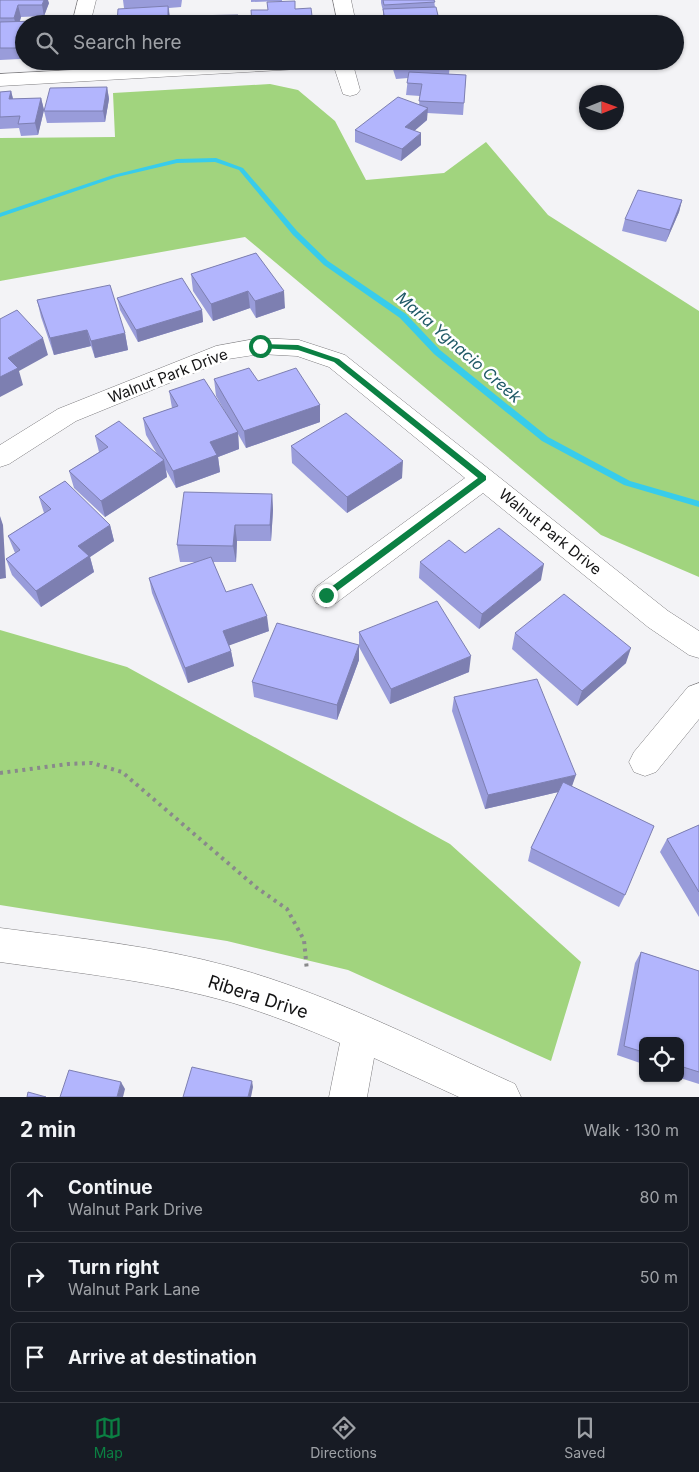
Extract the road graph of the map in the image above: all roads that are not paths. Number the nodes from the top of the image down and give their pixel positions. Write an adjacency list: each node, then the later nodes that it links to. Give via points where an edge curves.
1 (87, 0): 3 (street)
2 (342, 0): 4 (street)
3 (83, 15)
4 (345, 15)
5 (71, 70): 7 (street)
6 (344, 70): 8 (street)
7 (0, 80)
8 (350, 90)
9 (0, 457): 10 (street, Walnut Park Drive, via 67,415 224,352 260,346 298,348 337,361)
10 (484, 478): 11 (street); 12 (street, Walnut Park Drive, via 658,619)
11 (326, 595)
12 (699, 646)
13 (699, 696): 14 (street)
14 (645, 762)
15 (0, 945): 16 (street, Ribera Drive, via 165,970 232,986)
16 (360, 1034): 17 (street); 18 (street, Ribera Drive)
17 (348, 1097)
18 (502, 1097)

